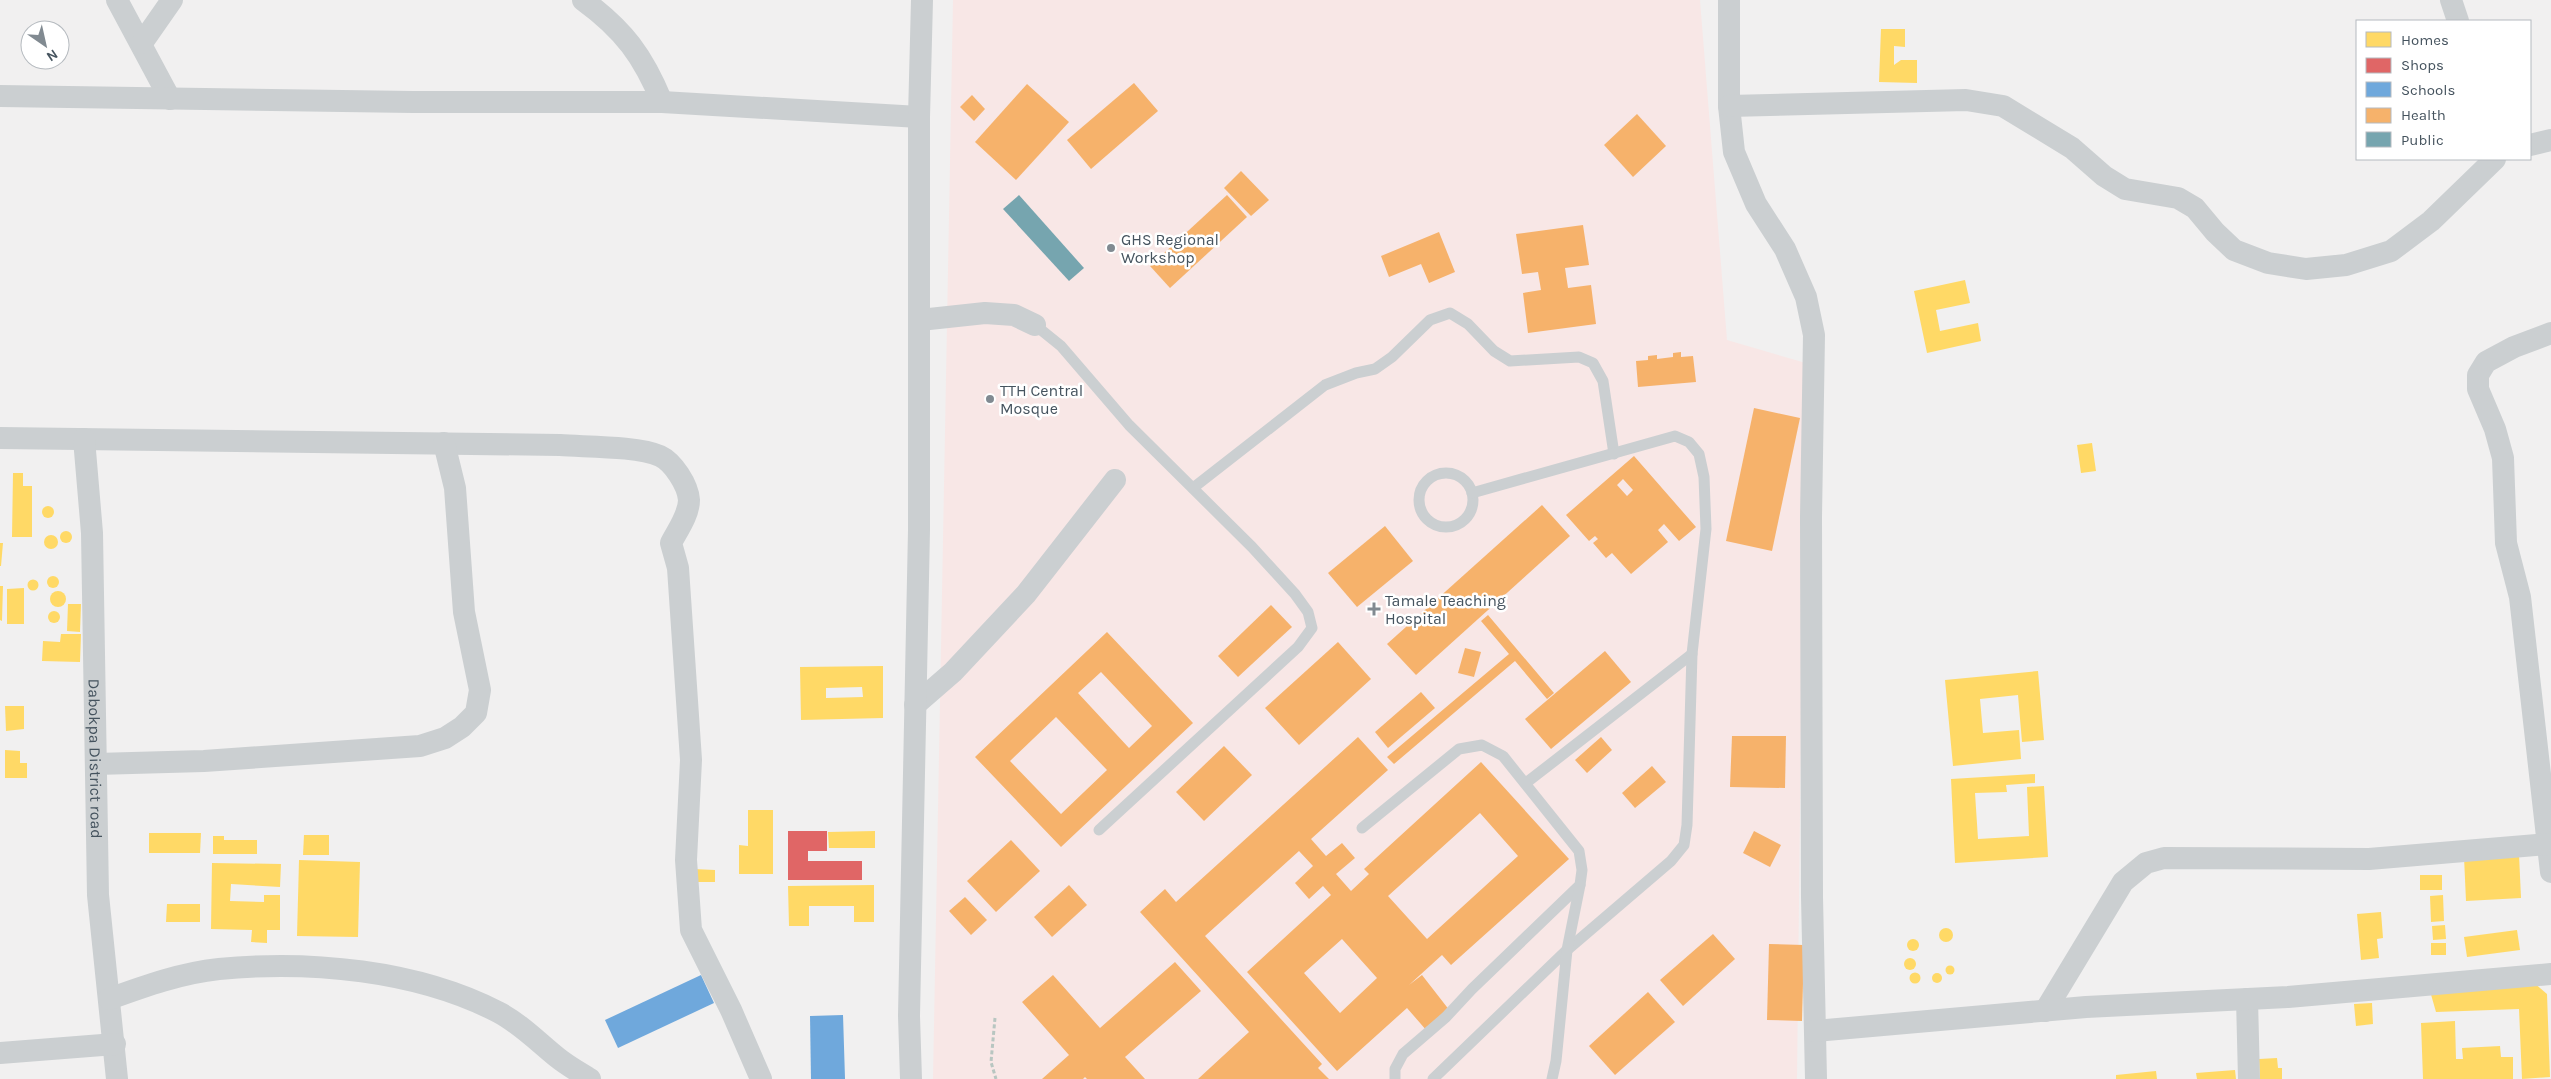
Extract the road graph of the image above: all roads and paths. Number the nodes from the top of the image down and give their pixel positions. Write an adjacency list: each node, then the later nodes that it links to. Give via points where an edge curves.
1 (117, 0): 8 (street)
2 (172, 0): 8 (street)
3 (583, 0): 11 (street, via 624,33 641,56)
4 (922, 0): 13 (street)
5 (1729, 0): 12 (street)
6 (2451, 0): 7 (street)
7 (2458, 20)
8 (142, 43): 10 (street)
9 (0, 96): 10 (street)
10 (170, 99): 11 (street)
11 (662, 102): 13 (street)
12 (1729, 106): 16 (street, via 1966,100 2003,106 2072,148 2104,176 2126,189 2178,198 2195,208 2234,250 2268,263 2306,269 2346,265 2390,251 2431,221); 42 (street, via 1734,152 1756,204 1785,249 1806,297 1814,335 1811,517)
13 (919, 117): 17 (street)
14 (2551, 140): 15 (street)
15 (2531, 145)
16 (2494, 160)
17 (920, 320): 18 (street, via 985,313 1014,315); 28 (street)
18 (1035, 325): 25 (lane, via 1061,346 1129,425)
19 (2551, 333): 33 (street, via 2486,362 2478,375 2478,389 2503,458 2506,543 2520,597)
20 (0, 438): 21 (street)
21 (84, 439): 22 (street); 29 (street, Dabokpa District road, via 92,533)
22 (444, 443): 29 (street, via 455,488 464,612 480,690 476,713 462,727 445,738 420,746 213,761); 47 (street, via 560,445 647,452 661,456 683,483 689,500 684,519 671,543 678,568 692,760 686,860 692,930)
23 (1614, 454): 25 (lane, via 1603,381 1593,363 1579,357 1510,360 1494,351 1468,324 1450,313 1430,320 1375,369 1356,372 1325,385); 26 (lane); 27 (lane, via 1675,436 1689,442 1699,454 1704,477 1706,529)
24 (1115, 480): 28 (street, via 1026,594 953,672)
25 (1192, 488): 32 (lane, via 1295,594 1308,612 1312,628 1298,647)
26 (1472, 493): 26 (lane, via 1466,481 1459,476 1442,473 1427,480 1419,495 1421,512 1433,524 1450,527 1465,520 1473,505)
27 (1692, 654): 30 (lane); 36 (lane, via 1684,845 1671,861)
28 (915, 705): 48 (street, via 909,1016)
29 (96, 764): 38 (street, Dabokpa District road, via 98,895)
30 (1526, 783): 31 (lane, via 1503,756 1482,745 1459,749); 35 (lane, via 1580,851)
31 (1362, 828)
32 (1099, 830)
33 (2548, 844): 34 (street); 40 (street, via 2369,859 2164,858 2146,863 2123,882)
34 (2551, 872)
35 (1580, 884): 36 (lane); 50 (lane, via 1446,1018 1403,1054 1395,1069)
36 (1567, 950): 51 (lane); 52 (lane)
37 (2551, 974): 39 (street)
38 (110, 998): 43 (street, Dabokpa District road); 46 (street, via 170,978 219,969 296,967 371,973 428,985 499,1012)
39 (2247, 999): 40 (street); 54 (street)
40 (2045, 1011): 42 (street)
41 (995, 1018): 49 (path, via 991,1062)
42 (1814, 1031): 53 (street)
43 (115, 1044): 44 (street); 45 (street, Dabokpa District road)
44 (0, 1052)
45 (118, 1079)
46 (590, 1079)
47 (761, 1079)
48 (911, 1079)
49 (996, 1079)
50 (1395, 1079)
51 (1433, 1079)
52 (1552, 1079)
53 (1816, 1079)
54 (2249, 1079)

